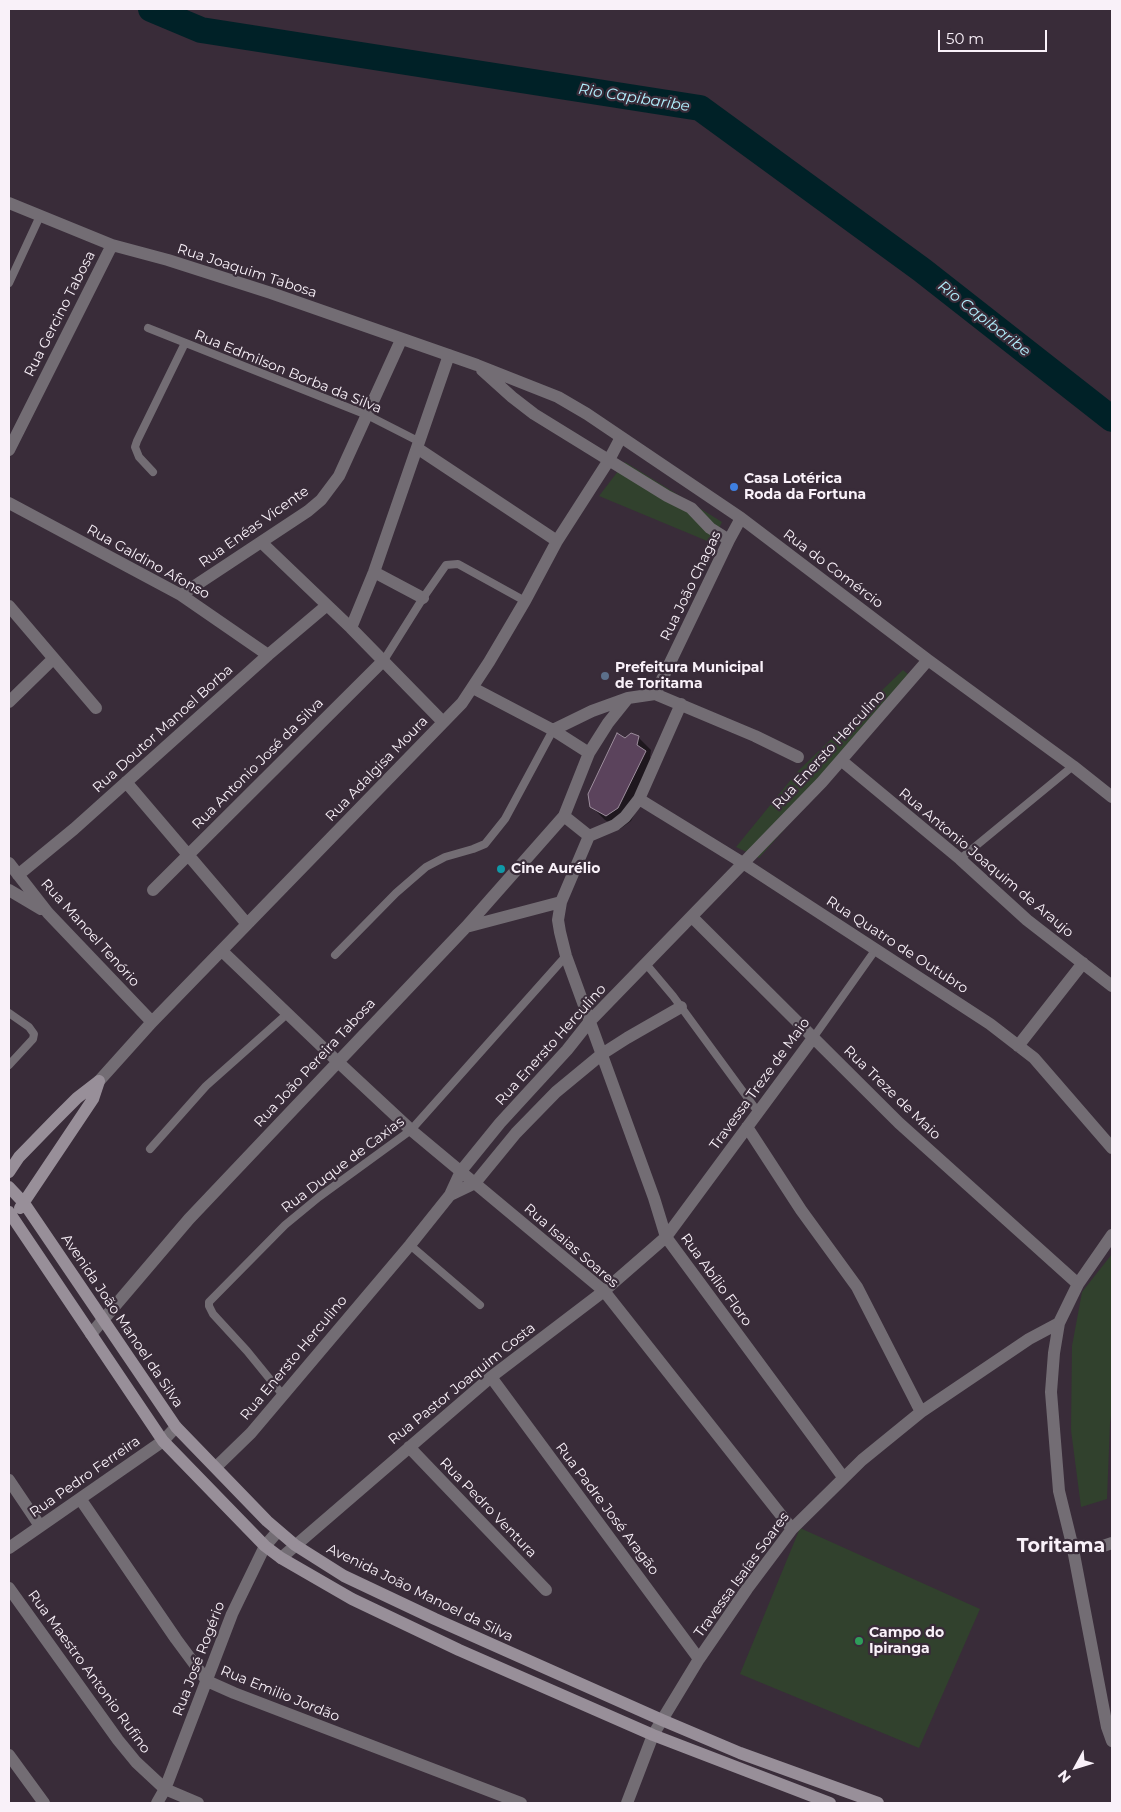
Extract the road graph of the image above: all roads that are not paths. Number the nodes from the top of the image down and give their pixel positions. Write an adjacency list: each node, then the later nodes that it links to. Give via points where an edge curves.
1 (9, 203): 2 (street, Rua Joaquim Tabosa)
2 (40, 216): 3 (street, Rua Joaquim Tabosa); 4 (lane)
3 (112, 245): 6 (street, Rua Joaquim Tabosa, via 271,293); 14 (street, Rua Gercino Tabosa)
4 (9, 282)
5 (148, 328): 7 (lane, Rua Edmilson Borba da Silva)
6 (401, 340): 8 (street, Rua Joaquim Tabosa); 11 (street, Rua Enéas Vicente)
7 (185, 343): 11 (lane, Rua Edmilson Borba da Silva); 16 (lane, via 136,441 136,451 142,462)
8 (450, 355): 9 (street, Rua Joaquim Tabosa); 13 (street)
9 (477, 365): 10 (street, Rua Joaquim Tabosa); 15 (street, Rua Joaquim Tabosa, via 534,414)
10 (525, 383): 12 (street, Rua do Comércio, via 573,406)
11 (367, 415): 13 (lane, Rua Edmilson Borba da Silva); 21 (street, Rua Enéas Vicente, via 330,489 308,511)
12 (621, 437): 15 (street, Rua Adalgisa Moura); 18 (street, Rua do Comércio)
13 (418, 444): 20 (street); 22 (street)
14 (9, 450)
15 (609, 460): 19 (street, via 691,508 710,528); 20 (street, Rua Adalgisa Moura)
16 (153, 472)
17 (9, 503): 23 (street, Rua Galdino Afonso)
18 (741, 518): 19 (street, Rua João Chagas); 32 (street, Rua do Comércio)
19 (729, 540): 34 (street, Rua João Chagas)
20 (557, 541): 25 (street, Rua Adalgisa Moura)
21 (261, 542): 23 (street, Rua Enéas Vicente); 27 (street)
22 (374, 572): 24 (street); 28 (street)
23 (181, 595): 29 (street, Rua Galdino Afonso)
24 (423, 598): 25 (lane, via 446,565 458,564); 31 (lane)
25 (525, 601): 33 (street, Rua Adalgisa Moura)
26 (9, 606): 30 (street)
27 (326, 606): 28 (street); 29 (street, Rua Doutor Manoel Borba)
28 (352, 628): 31 (street)
29 (268, 655): 45 (street, Rua Doutor Manoel Borba)
30 (53, 659): 36 (street); 38 (street)
31 (384, 660): 39 (street); 50 (street, Rua Antonio José da Silva)
32 (928, 660): 43 (street, Rua Enersto Herculino); 44 (street, Rua do Comércio)
33 (474, 688): 39 (street, Rua Adalgisa Moura); 40 (street)
34 (655, 694): 35 (street); 37 (street)
35 (628, 698): 40 (street); 41 (street)
36 (9, 702)
37 (680, 704): 42 (street); 47 (street)
38 (96, 708)
39 (443, 722): 60 (street, Rua Adalgisa Moura)
40 (552, 730): 41 (street); 64 (lane, via 505,819 485,844 435,861 416,874)
41 (589, 753): 48 (street)
42 (798, 757)
43 (842, 760): 51 (street, Rua Antonio Joaquim de Araujo); 53 (street, Rua Enersto Herculino)
44 (1073, 766): 46 (street, Rua do Comércio); 51 (lane)
45 (126, 782): 50 (street); 54 (street, Rua Doutor Manoel Borba)
46 (1112, 797)
47 (639, 799): 49 (street, via 615,825); 53 (street, Rua Quatro de Outubro)
48 (564, 816): 49 (street); 61 (street, Rua João Pereira Tabosa)
49 (588, 836): 57 (street, Rua Abílio Floro)
50 (188, 855): 56 (street, Rua Antonio José da Silva); 60 (street)
51 (960, 859): 66 (street, Rua Antonio Joaquim de Araujo, via 1027,920)
52 (9, 863): 54 (street, Rua Manoel Tenório)
53 (743, 863): 59 (street, Rua Enersto Herculino); 62 (street, Rua Quatro de Outubro)
54 (18, 875): 58 (street, Rua Manoel Tenório)
55 (9, 890): 58 (street)
56 (153, 890)
57 (561, 902): 61 (street); 65 (street, Rua Abílio Floro, via 558,920)
58 (48, 913): 73 (street, Rua Manoel Tenório)
59 (692, 917): 67 (street, Rua Enersto Herculino); 74 (street, Rua Treze de Maio)
60 (247, 924): 63 (street, Rua Adalgisa Moura)
61 (466, 927): 77 (street, Rua João Pereira Tabosa)
62 (876, 948): 74 (lane, Travessa Treze de Maio); 75 (street, Rua Quatro de Outubro)
63 (222, 951): 71 (street, Rua Isaias Soares); 73 (street, Rua Adalgisa Moura)
64 (335, 954)
65 (566, 956): 72 (street, Rua Abílio Floro); 82 (lane, Rua Duque de Caxias)
66 (1083, 963): 68 (street, Rua Antonio Joaquim de Araujo); 75 (street)
67 (646, 964): 69 (lane); 72 (street, Rua Enersto Herculino)
68 (1112, 986)
69 (681, 1007): 76 (street); 80 (lane)
70 (9, 1013): 78 (lane, via 34,1034)
71 (287, 1014): 77 (street, Rua Isaias Soares); 84 (lane, via 206,1086)
72 (590, 1021): 76 (street, Rua Abílio Floro); 85 (street, Rua Enersto Herculino)
73 (152, 1022): 79 (street, Rua Adalgisa Moura)
74 (812, 1038): 80 (street, Travessa Treze de Maio); 95 (street, Rua Treze de Maio, via 899,1123)
75 (1018, 1046): 83 (street, Rua Quatro de Outubro, via 1051,1076)
76 (602, 1054): 87 (street, via 556,1092); 93 (street, Rua Abílio Floro)
77 (337, 1061): 82 (street, Rua Isaias Soares); 98 (street, Rua João Pereira Tabosa, via 189,1219)
78 (9, 1065)
79 (99, 1081): 86 (street, via 46,1129); 90 (street, via 89,1104)
80 (758, 1112): 81 (street, Travessa Treze de Maio)
81 (747, 1128): 93 (street, Travessa Treze de Maio); 103 (street, via 857,1287)
82 (411, 1130): 85 (street, Rua Isaias Soares); 102 (lane, Rua Duque de Caxias, via 285,1225 209,1302 213,1314)
83 (1112, 1148)
84 (150, 1149)
85 (462, 1171): 87 (street, Rua Isaias Soares); 89 (street, Rua Enersto Herculino)
86 (9, 1172)
87 (474, 1183): 89 (street); 96 (street, Rua Isaias Soares)
88 (9, 1187): 90 (street, Avenida João Manoel da Silva)
89 (450, 1195): 94 (street, Rua Enersto Herculino)
90 (24, 1203): 91 (street); 98 (street, Avenida João Manoel da Silva)
91 (10, 1219): 100 (street)
92 (1112, 1235): 95 (street)
93 (666, 1238): 96 (street, Rua Pastor Joaquim Costa); 108 (street, Rua Abílio Floro)
94 (410, 1245): 97 (lane); 102 (street, Rua Enersto Herculino)
95 (1078, 1284): 99 (street)
96 (604, 1291): 101 (street, Rua Pastor Joaquim Costa); 112 (street, Rua Isaias Soares)
97 (480, 1305)
98 (103, 1320): 100 (street, Rua João Pereira Tabosa); 104 (street, Avenida João Manoel da Silva)
99 (1058, 1323): 103 (street, Travessa Isaías Soares); 115 (street, via 1051,1392 1059,1491)
100 (91, 1334): 105 (street)
101 (491, 1378): 106 (street, Rua Pastor Joaquim Costa); 122 (street, Rua Padre José Aragão)
102 (282, 1394): 107 (street, Rua Enersto Herculino, via 251,1433)
103 (921, 1412): 108 (street, Travessa Isaías Soares)
104 (176, 1428): 105 (street, Rua Pedro Ferreira); 107 (street, Avenida João Manoel da Silva)
105 (162, 1442): 110 (street, Rua Pedro Ferreira); 116 (street)
106 (409, 1447): 117 (street, Rua Pastor Joaquim Costa); 121 (street, Rua Pedro Ventura)
107 (216, 1467): 113 (street, Avenida João Manoel da Silva)
108 (843, 1477): 112 (street, Travessa Isaías Soares)
109 (9, 1480): 111 (street)
110 (81, 1500): 111 (street, Rua Pedro Ferreira); 123 (street, Rua Emilio Jordão)
111 (40, 1526): 118 (street, Rua Pedro Ferreira)
112 (792, 1529): 122 (street, Travessa Isaías Soares)
113 (278, 1531): 116 (street, Rua José Rogério); 117 (street, Avenida João Manoel da Silva)
114 (1112, 1543): 115 (street, via 1103,1546)
115 (1072, 1544): 126 (street, via 1106,1727)
116 (265, 1546): 119 (street); 123 (street, Rua José Rogério, via 232,1614)
117 (295, 1546): 119 (street, Rua Pastor Joaquim Costa); 124 (street, Avenida João Manoel da Silva, via 344,1576)
118 (9, 1548)
119 (281, 1558): 125 (street, via 352,1599 459,1650)
120 (9, 1588): 130 (street, Rua Maestro Antonio Rufino, via 118,1740)
121 (546, 1590)
122 (699, 1659): 124 (street, Travessa Isaías Soares)
123 (207, 1681): 130 (street, Rua José Rogério); 134 (street, Rua Emilio Jordão)
124 (662, 1720): 125 (street, Travessa Isaías Soares); 127 (street, Avenida João Manoel da Silva)
125 (653, 1735): 129 (street); 135 (street, Travessa Isaías Soares)
126 (1112, 1741)
127 (740, 1752): 129 (street); 137 (street, Avenida João Manoel da Silva)
128 (9, 1755): 131 (street)
129 (736, 1766): 136 (street)
130 (164, 1789): 132 (street, Rua José Rogério); 133 (street, Rua Maestro Antonio Rufino)
131 (44, 1803)
132 (157, 1803)
133 (198, 1803)
134 (521, 1803)
135 (627, 1803)
136 (830, 1803)
137 (878, 1803)

